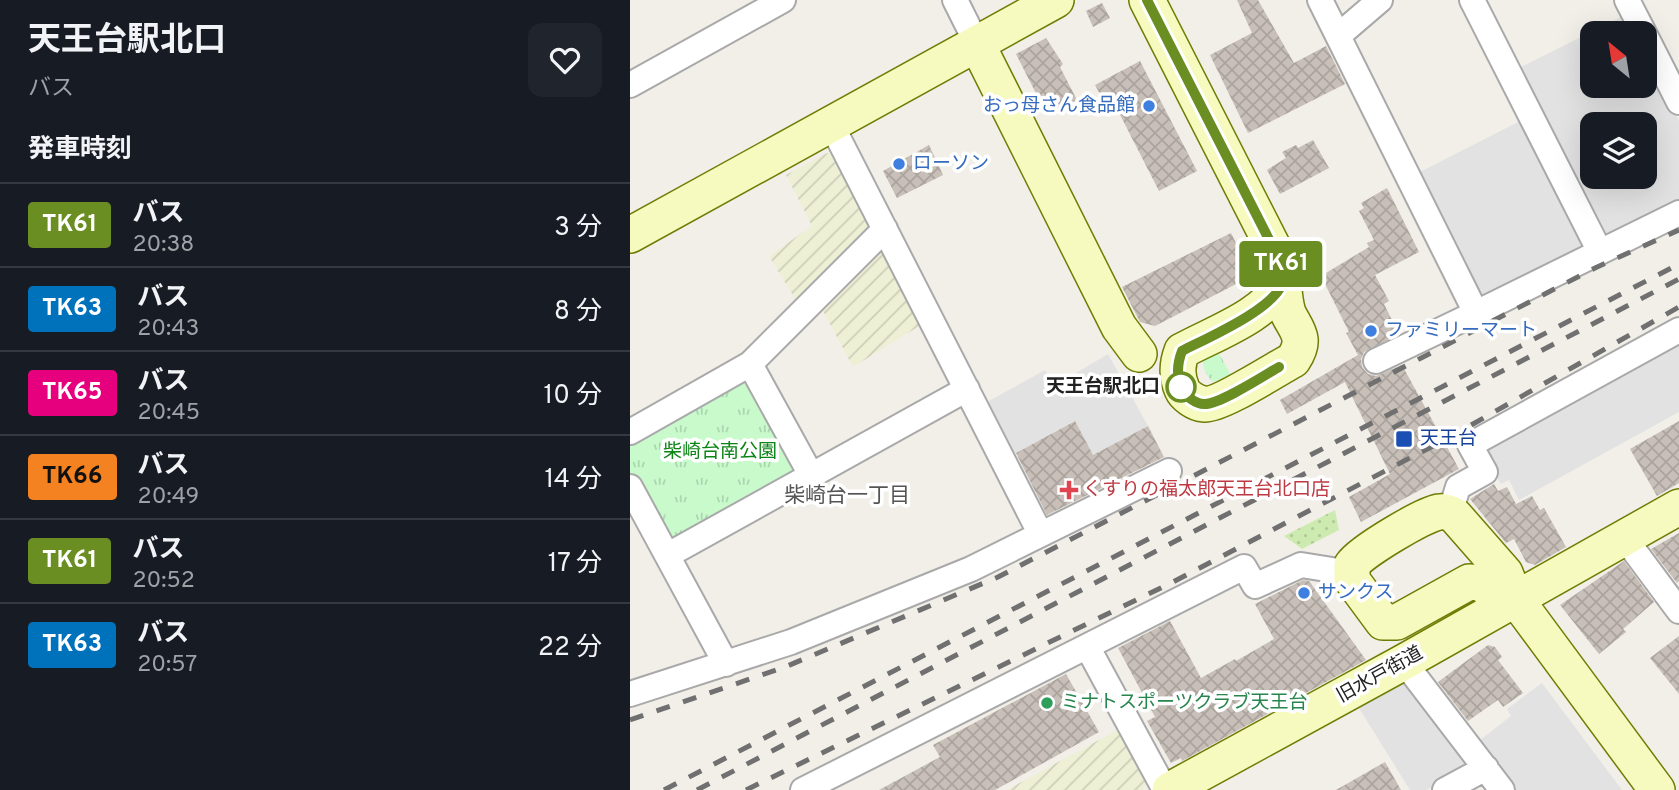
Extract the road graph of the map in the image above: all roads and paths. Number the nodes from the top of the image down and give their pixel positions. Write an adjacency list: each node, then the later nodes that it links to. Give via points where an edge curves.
1 (783, 0): 13 (street)
2 (955, 0): 11 (street)
3 (1056, 0): 11 (street)
4 (1147, 0): 20 (street, via 1281,263)
5 (1320, 0): 10 (street)
6 (1380, 0): 10 (street)
7 (1472, 0): 19 (street)
8 (1627, 0): 9 (street)
9 (1638, 21)
10 (1338, 36): 21 (street)
11 (977, 44): 15 (street); 24 (street, via 1119,327)
12 (1657, 56): 14 (street)
13 (630, 85)
14 (1676, 90)
15 (831, 124): 17 (street); 18 (street)
16 (1679, 214): 19 (street)
17 (885, 229): 26 (street); 27 (street)
18 (630, 235)
19 (1600, 252): 21 (street)
20 (1277, 301): 23 (street); 28 (street, via 1301,341 1293,360 1212,402 1194,401)
21 (1476, 313): 25 (street)
22 (1679, 330): 34 (street, via 1470,444 1485,472 1458,487)
23 (1182, 351): 24 (street); 28 (street, via 1177,364)
24 (1139, 355): 28 (street)
25 (1376, 361)
26 (750, 365): 29 (street); 31 (street)
27 (967, 389): 31 (street); 35 (street)
28 (1183, 393)
29 (630, 432)
30 (1169, 471): 35 (street)
31 (811, 475): 37 (street)
32 (630, 487): 37 (street)
33 (1679, 507): 36 (street, 旧水戸街道)
34 (1450, 513): 38 (street, via 1437,512 1369,548 1352,565); 39 (street, via 1505,573)
35 (1040, 533): 43 (street, via 959,574)
36 (1624, 537): 39 (street, 旧水戸街道); 40 (street)
37 (667, 555): 43 (street)
38 (1351, 573): 39 (street, via 1355,586 1383,622 1397,622 1469,582); 41 (street, via 1301,565 1255,586 1244,567)
39 (1515, 598): 42 (street, 旧水戸街道); 51 (street)
40 (1679, 611)
41 (1088, 648): 46 (street); 47 (street)
42 (1404, 662): 45 (street); 48 (street, 旧水戸街道)
43 (726, 664): 44 (street)
44 (630, 694)
45 (1486, 768): 49 (street); 50 (street)
46 (803, 790)
47 (1165, 790)
48 (1170, 790)
49 (1445, 790)
50 (1502, 790)
51 (1657, 790)

